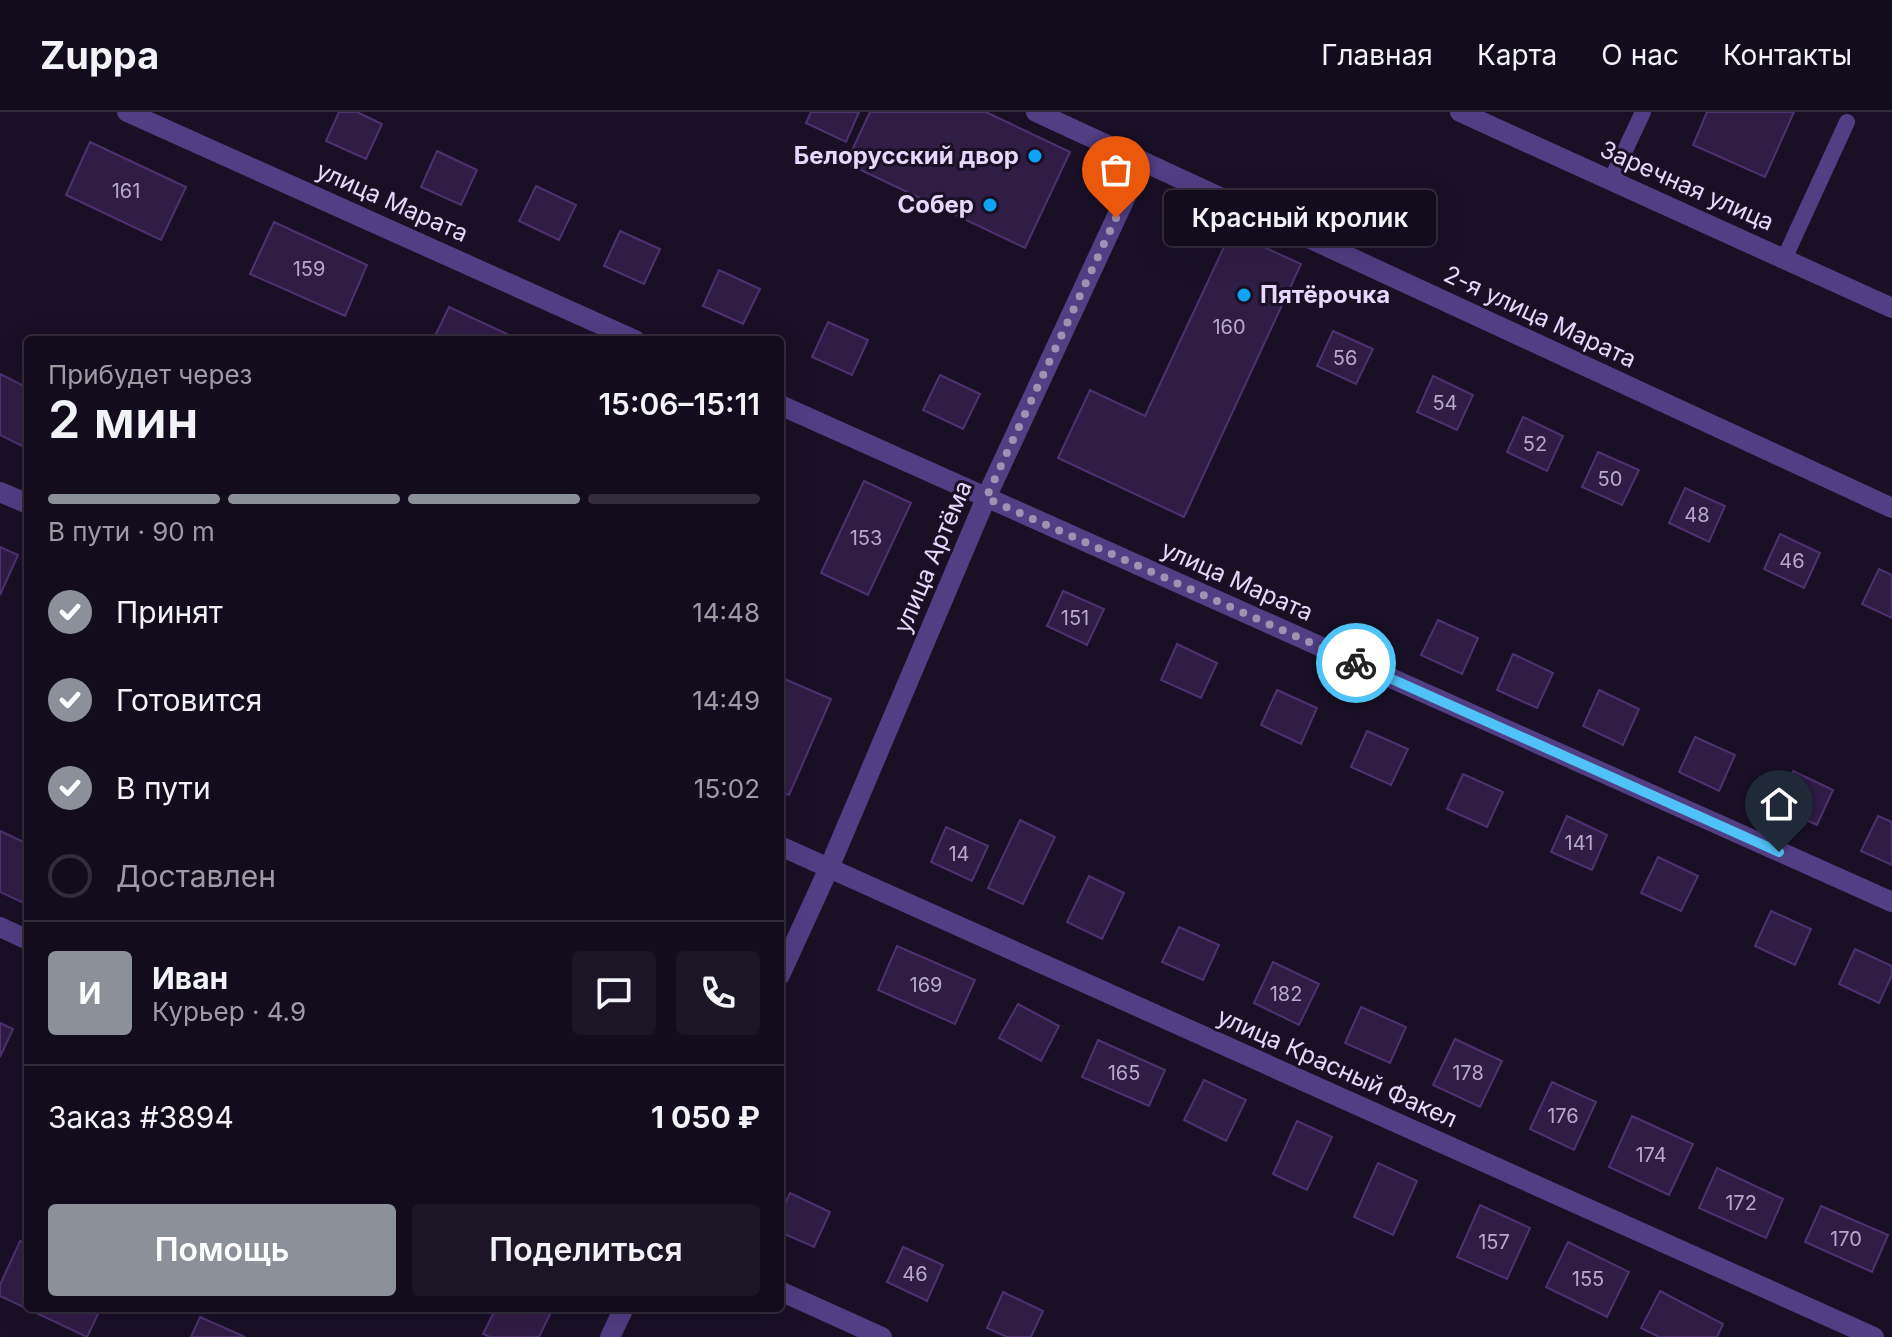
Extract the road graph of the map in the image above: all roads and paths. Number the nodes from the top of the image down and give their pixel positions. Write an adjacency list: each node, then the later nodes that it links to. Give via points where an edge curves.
1 (127, 112): 10 (street, улица Марата)
2 (1036, 112): 6 (street, 2-я улица Марата)
3 (1460, 112): 7 (street, Заречная улица)
4 (1643, 112): 7 (lane)
5 (1847, 122): 8 (lane)
6 (1142, 162): 13 (street, улица Артёма); 15 (street, 2-я улица Марата)
7 (1611, 180): 8 (street, Заречная улица)
8 (1784, 259): 9 (street, Заречная улица)
9 (1892, 308)
10 (626, 336)
11 (784, 407): 13 (street, улица Марата)
12 (0, 492): 14 (street)
13 (986, 498): 17 (street, улица Артёма); 18 (street, улица Марата)
14 (24, 502)
15 (1892, 508)
16 (784, 848): 17 (street, улица Красный Факел)
17 (829, 868): 21 (street, улица Артёма); 26 (street, улица Красный Факел)
18 (1892, 902)
19 (0, 927): 20 (street)
20 (24, 938)
21 (784, 966)
22 (784, 1293): 25 (street)
23 (622, 1312): 24 (street)
24 (610, 1337)
25 (882, 1337)
26 (1874, 1337)

